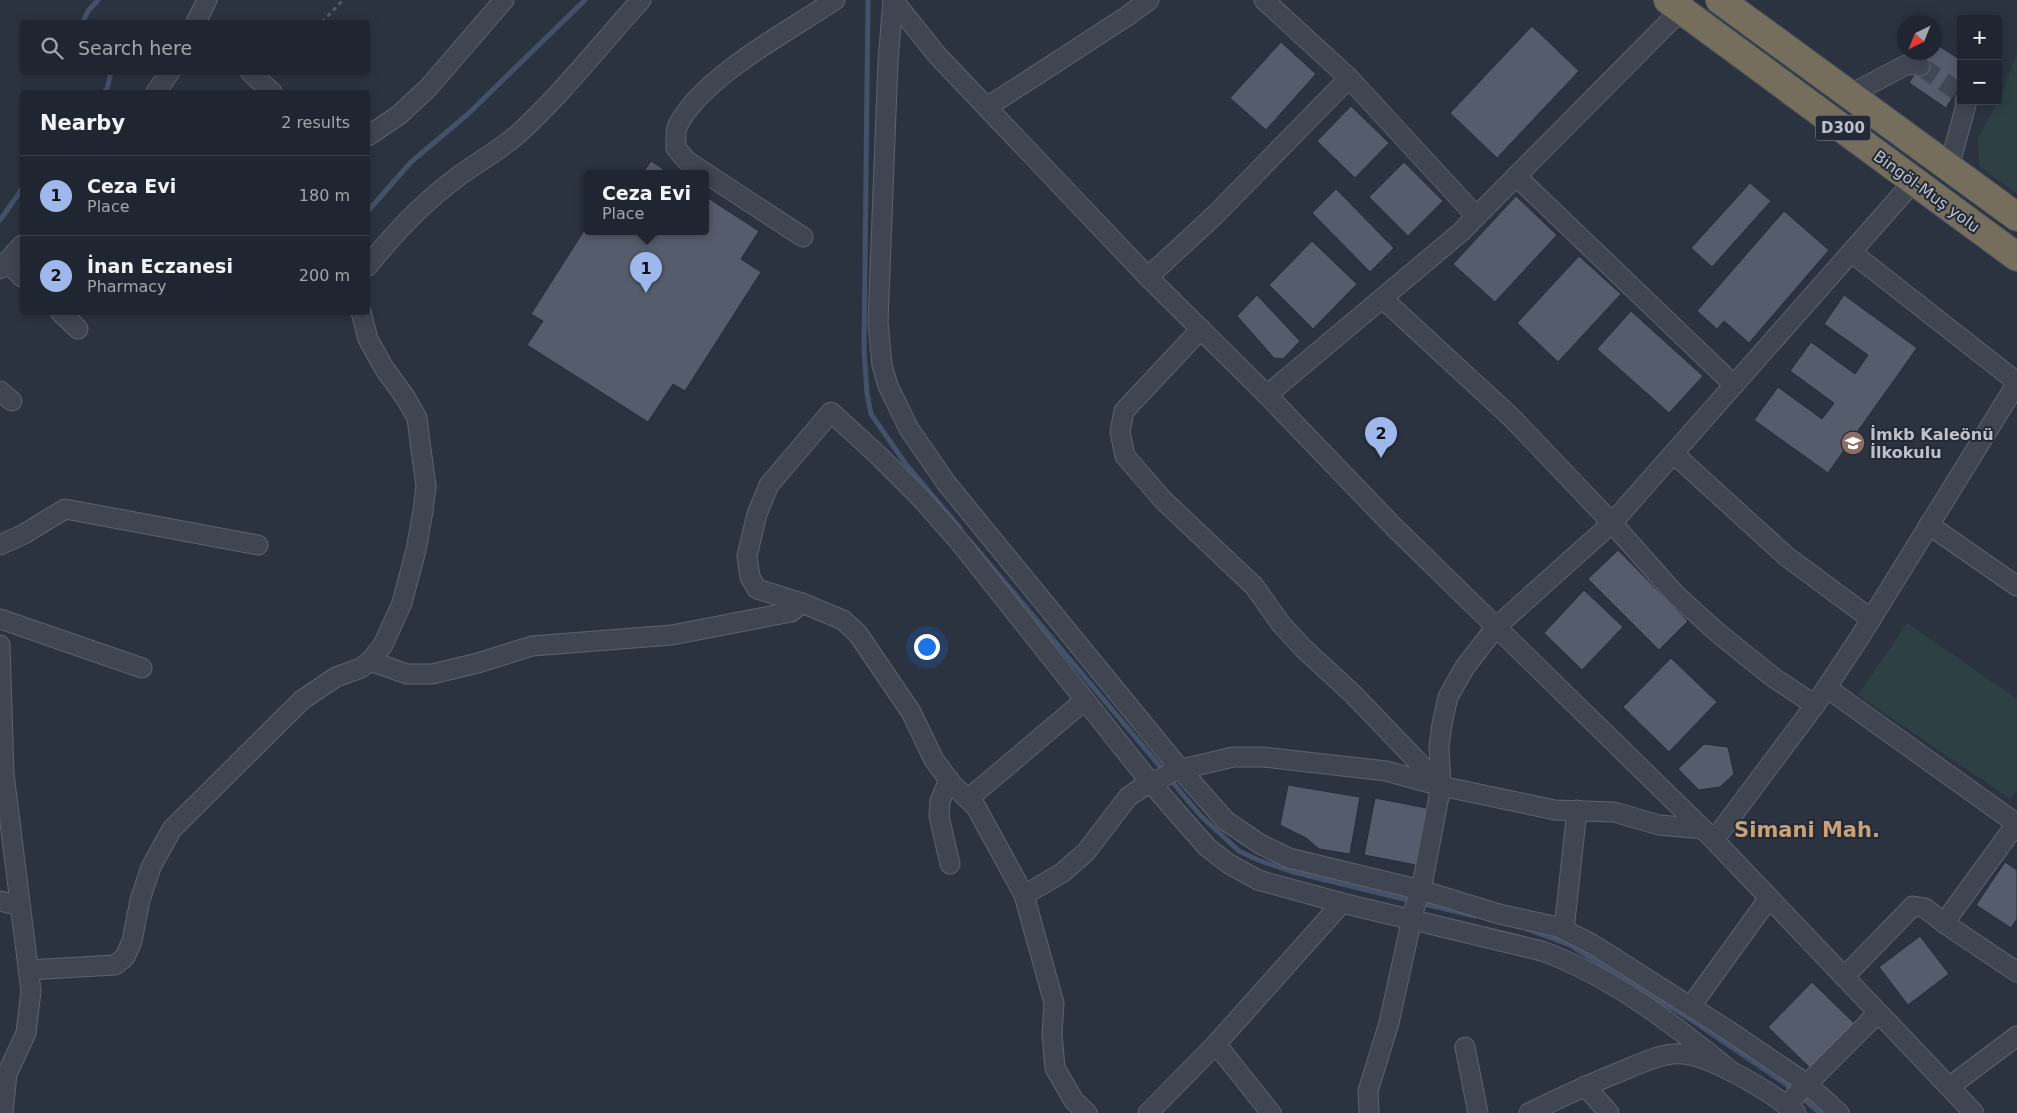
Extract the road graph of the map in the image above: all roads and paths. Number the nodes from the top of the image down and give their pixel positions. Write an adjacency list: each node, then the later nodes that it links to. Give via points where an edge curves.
1 (207, 0): 11 (street)
2 (343, 0): 12 (path)
3 (504, 0): 22 (street, via 428,88 399,115)
4 (641, 0): 34 (street, via 556,97 516,136 424,204)
5 (836, 0): 24 (street, via 737,65 703,92 676,127 676,148)
6 (893, 0): 21 (street, via 937,55); 63 (street, via 878,322 882,365 888,386 908,429)
7 (1149, 0): 21 (street)
8 (1264, 0): 16 (street)
9 (1720, 0): 19 (highway, Bingöl-Muş yolu / D300)
10 (1675, 5): 26 (street); 27 (highway, Bingöl-Muş yolu / D300)
11 (197, 20)
12 (324, 20)
13 (1920, 66): 19 (street, via 1906,65)
14 (168, 75): 17 (street)
15 (253, 75): 18 (street)
16 (1349, 78): 28 (street); 37 (street, via 1216,214)
17 (157, 90)
18 (270, 90)
19 (1850, 95): 23 (highway, Bingöl-Muş yolu / D300)
20 (1966, 105): 23 (street)
21 (987, 107): 37 (street)
22 (370, 135)
23 (1949, 167): 29 (highway, Bingöl-Muş yolu / D300)
24 (702, 170)
25 (709, 175): 30 (street)
26 (1516, 176): 28 (street); 44 (street)
27 (1914, 181): 32 (street); 33 (highway, Bingöl-Muş yolu / D300)
28 (1476, 216): 38 (street)
29 (2017, 217)
30 (803, 237)
31 (20, 247): 35 (street)
32 (1851, 252): 43 (street); 44 (street)
33 (2017, 257)
34 (370, 263)
35 (3, 266): 36 (street)
36 (20, 276)
37 (1148, 277): 42 (street)
38 (1382, 298): 45 (street); 47 (street, via 1511,417)
39 (63, 315): 41 (street)
40 (362, 315): 57 (street, via 368,339 417,418 426,486 416,550 402,603 383,645)
41 (78, 329)
42 (1201, 329): 45 (street); 65 (street, via 1124,411 1120,432 1125,456 1163,500 1254,586 1280,624)
43 (2017, 382): 48 (street)
44 (1734, 385): 46 (street)
45 (1267, 395): 55 (street)
46 (1674, 454): 47 (street); 54 (street, via 1786,556)
47 (1612, 524): 55 (street); 61 (street, via 1676,595 1704,620 1774,678)
48 (1929, 525): 51 (street); 54 (street)
49 (0, 544): 50 (street, via 24,534 64,509)
50 (258, 545)
51 (2017, 586)
52 (802, 603): 57 (street, via 791,612 672,635 532,646 432,674 407,674); 60 (street, via 757,589 750,576 747,556 757,514 770,485 831,412 885,462 958,540); 64 (street, via 843,620 858,634 911,712 934,760)
53 (0, 619): 58 (street)
54 (1871, 619): 59 (street)
55 (1496, 627): 65 (street, via 1465,667 1448,697 1439,746); 69 (street)
56 (0, 645): 62 (street)
57 (370, 662): 79 (street, via 336,677 302,700 172,829 151,867 125,957 115,965)
58 (142, 668)
59 (1827, 688): 61 (street); 68 (street)
60 (1085, 700): 63 (street); 66 (street)
61 (1815, 705): 69 (street)
62 (2, 759): 76 (street)
63 (1166, 776): 65 (street, via 1233,757 1263,757 1386,772); 71 (street, via 1128,797 1086,852 1062,873); 74 (street, via 1207,847 1229,864 1258,880); 75 (street, via 1242,833 1274,852)
64 (949, 780): 66 (street); 70 (street, via 940,801 939,816)
65 (1441, 786): 67 (street, via 1555,810); 75 (street)
66 (968, 800): 71 (street, via 976,807)
67 (1577, 810): 69 (street, via 1614,812); 78 (street)
68 (2017, 824): 77 (street)
69 (1708, 835): 72 (street)
70 (950, 864)
71 (1024, 895): 92 (street, via 1054,1002 1055,1068 1074,1102)
72 (1768, 898): 81 (street); 82 (street)
73 (0, 901): 76 (street)
74 (1342, 904): 75 (street); 85 (street)
75 (1417, 904): 78 (street, via 1499,914); 87 (street, via 1572,962 1608,982 1687,1036); 95 (street, via 1389,1023 1368,1092)
76 (20, 906): 79 (street)
77 (1944, 923): 80 (street); 81 (street, via 1925,908 1913,906)
78 (1564, 930): 82 (street)
79 (28, 970): 91 (street, via 31,991 26,1033 8,1074)
80 (2017, 972)
81 (1844, 977): 83 (street)
82 (1691, 1006): 90 (street)
83 (1878, 1013): 89 (street); 90 (street)
84 (2017, 1036): 89 (street)
85 (1216, 1044): 93 (street); 94 (street)
86 (1465, 1047): 96 (street)
87 (1732, 1072): 88 (street, via 1705,1059 1675,1053); 90 (street)
88 (1584, 1086): 97 (street); 98 (street)
89 (1949, 1087): 100 (street)
90 (1797, 1098): 99 (street)
91 (3, 1113)
92 (1088, 1113)
93 (1148, 1113)
94 (1271, 1113)
95 (1369, 1113)
96 (1478, 1113)
97 (1529, 1113)
98 (1609, 1113)
99 (1839, 1113)
100 (1974, 1113)

